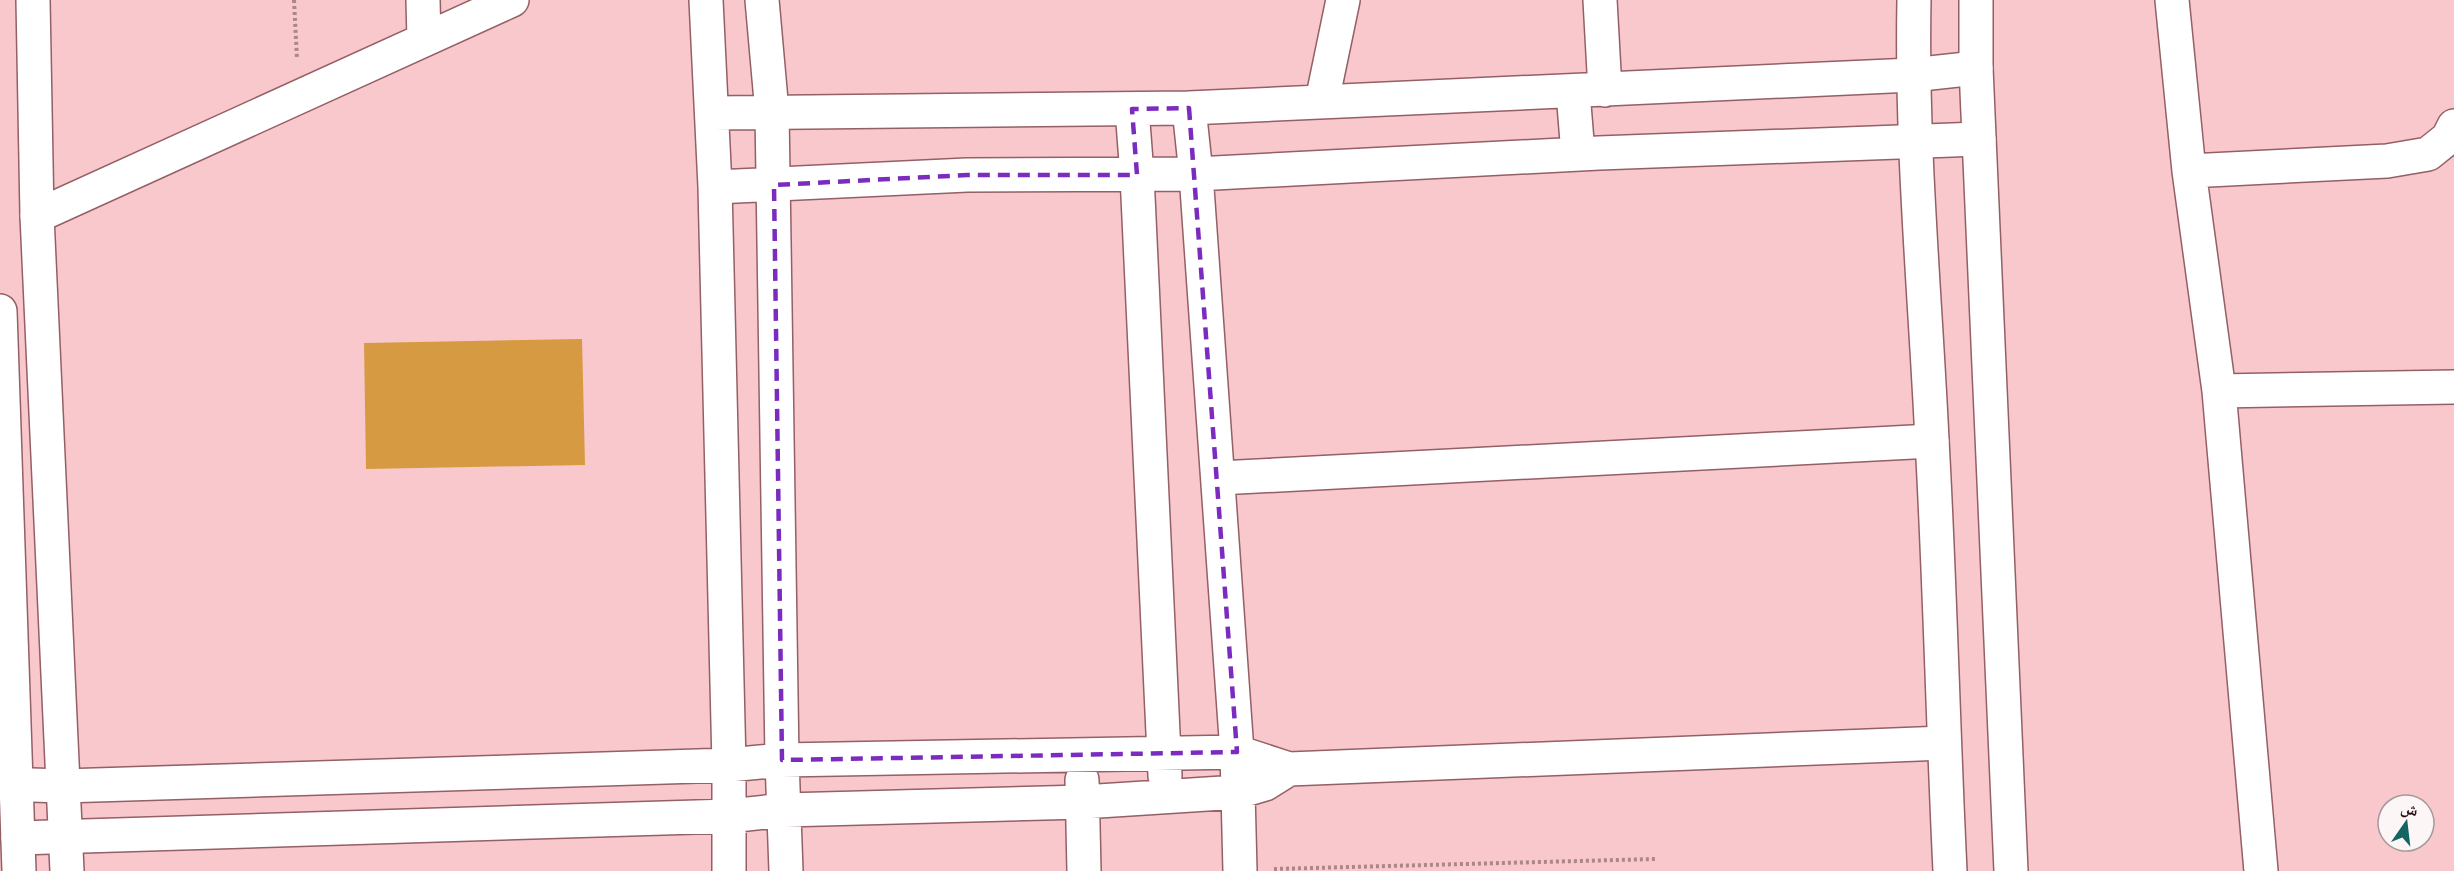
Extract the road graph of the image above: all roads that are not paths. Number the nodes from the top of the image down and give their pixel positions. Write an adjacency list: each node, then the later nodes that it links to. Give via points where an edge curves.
1 (33, 0): 29 (street)
2 (423, 0): 11 (street)
3 (512, 0): 11 (street)
4 (706, 0): 19 (street)
5 (762, 0): 18 (street)
6 (1343, 0): 15 (street)
7 (1600, 0): 14 (street)
8 (1914, 0): 13 (street)
9 (1976, 0): 12 (street)
10 (2172, 0): 24 (street)
11 (424, 40): 29 (street)
12 (1976, 68): 13 (street); 21 (street)
13 (1912, 75): 14 (street); 22 (street)
14 (1589, 91): 15 (street); 23 (street)
15 (1322, 101): 16 (street)
16 (1189, 108): 17 (street); 25 (street)
17 (1132, 109): 18 (street); 26 (street)
18 (772, 112): 19 (street); 27 (street)
19 (713, 113): 28 (street)
20 (2454, 126): 24 (street, via 2448,138 2428,154 2387,161)
21 (1979, 139): 22 (street); 59 (street)
22 (1914, 142): 23 (street); 33 (street)
23 (1578, 154): 25 (street)
24 (2189, 171): 32 (street)
25 (1196, 174): 26 (street); 34 (street)
26 (1137, 175): 27 (street, via 967,175); 37 (street)
27 (774, 184): 28 (street); 40 (street)
28 (715, 188): 41 (street)
29 (37, 216): 44 (street)
30 (0, 311): 35 (street)
31 (2454, 387): 32 (street)
32 (2219, 391): 60 (street)
33 (1932, 441): 34 (street); 36 (street)
34 (1219, 478): 38 (street)
35 (4, 532): 43 (street)
36 (1944, 743): 42 (street); 58 (street)
37 (1164, 752): 38 (street); 39 (street); 46 (street)
38 (1237, 752): 42 (street); 45 (street)
39 (1082, 757): 40 (street); 47 (street)
40 (782, 760): 41 (street); 48 (street)
41 (729, 765): 44 (street); 49 (street)
42 (1289, 769): 45 (street, via 1265,784)
43 (8, 784): 44 (street); 51 (street)
44 (63, 786): 50 (street)
45 (1238, 792): 46 (street); 52 (street)
46 (1165, 797): 47 (street)
47 (1083, 802): 48 (street); 57 (street)
48 (785, 810): 49 (street); 56 (street)
49 (729, 816): 50 (street); 55 (street)
50 (66, 836): 51 (street); 54 (street)
51 (18, 838): 53 (street)
52 (1240, 870)
53 (19, 871)
54 (67, 871)
55 (729, 871)
56 (786, 871)
57 (1084, 871)
58 (1950, 871)
59 (2011, 871)
60 (2261, 871)

